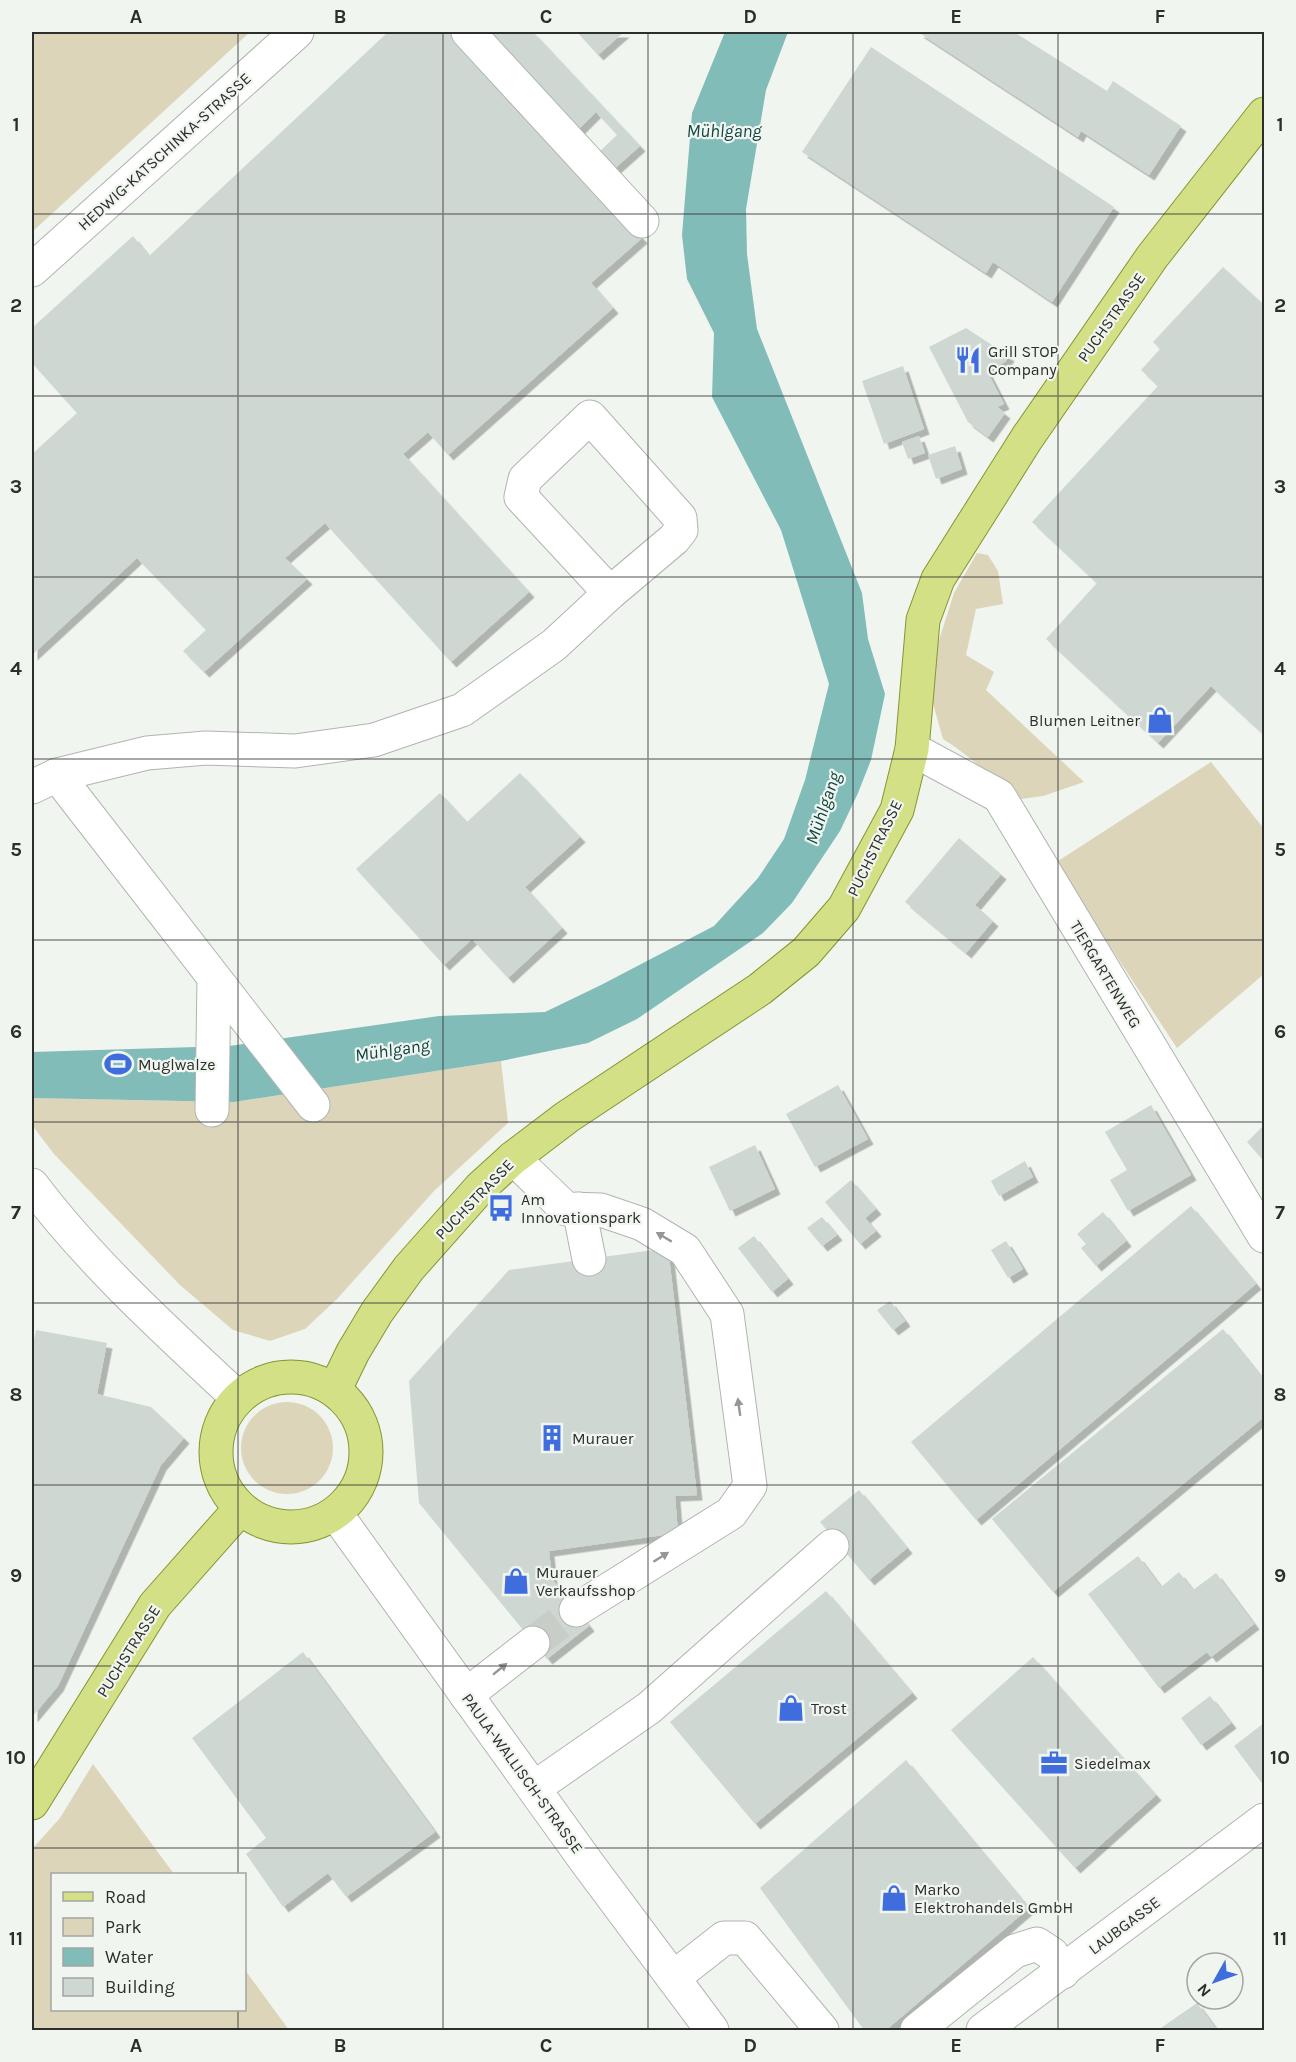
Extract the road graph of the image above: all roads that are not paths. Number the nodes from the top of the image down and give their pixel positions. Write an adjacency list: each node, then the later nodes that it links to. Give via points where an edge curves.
1 (297, 32): 5 (street, HEDWIG-KATSCHINKA-STRASSE)
2 (468, 32): 4 (street)
3 (1264, 114): 7 (main road, PUCHSTRASSE, via 1152,257 1027,438 939,579 923,620)
4 (642, 221)
5 (32, 270)
6 (610, 593): 6 (street, via 674,539 681,530 680,518 590,417 525,478 521,497); 8 (street, via 554,645 462,710 374,740 295,751 206,748 147,753)
7 (912, 748): 12 (main road, PUCHSTRASSE, via 897,810 844,908 806,952 760,989 587,1103); 16 (street, TIERGARTENWEG, via 999,796)
8 (44, 781): 9 (street)
9 (214, 979): 10 (street); 11 (street)
10 (313, 1105)
11 (212, 1110)
12 (513, 1158): 14 (street, via 566,1209); 18 (main road, PUCHSTRASSE, via 480,1188 409,1268 377,1312)
13 (32, 1185): 15 (street)
14 (579, 1209): 17 (street); 23 (street, one-way to 14, via 731,1513 750,1486 727,1314 685,1250 642,1224 601,1210)
15 (42, 1219): 19 (street)
16 (1264, 1236)
17 (589, 1259)
18 (335, 1389): 19 (main road, via 316,1379 289,1374); 21 (main road, via 367,1440 363,1478)
19 (237, 1397): 20 (main road, via 219,1423 215,1443 216,1466)
20 (240, 1509): 21 (main road, via 279,1527 321,1522); 27 (main road, PUCHSTRASSE, via 155,1605)
21 (336, 1514): 25 (street, PAULA-WALLISCH-STRASSE)
22 (832, 1546): 26 (street, via 649,1708)
23 (576, 1610)
24 (533, 1643): 25 (street, one-way to 24)
25 (466, 1695): 26 (street, PAULA-WALLISCH-STRASSE)
26 (534, 1788): 30 (street, PAULA-WALLISCH-STRASSE)
27 (32, 1803)
28 (1264, 1820): 29 (street, LAUBGASSE)
29 (1063, 1972): 33 (street, via 1052,1954 1037,1944 1015,1951); 34 (street, LAUBGASSE)
30 (673, 1978): 31 (street, PAULA-WALLISCH-STRASSE); 32 (street, via 724,1938 745,1938)
31 (712, 2031)
32 (822, 2031)
33 (917, 2031)
34 (983, 2031)

